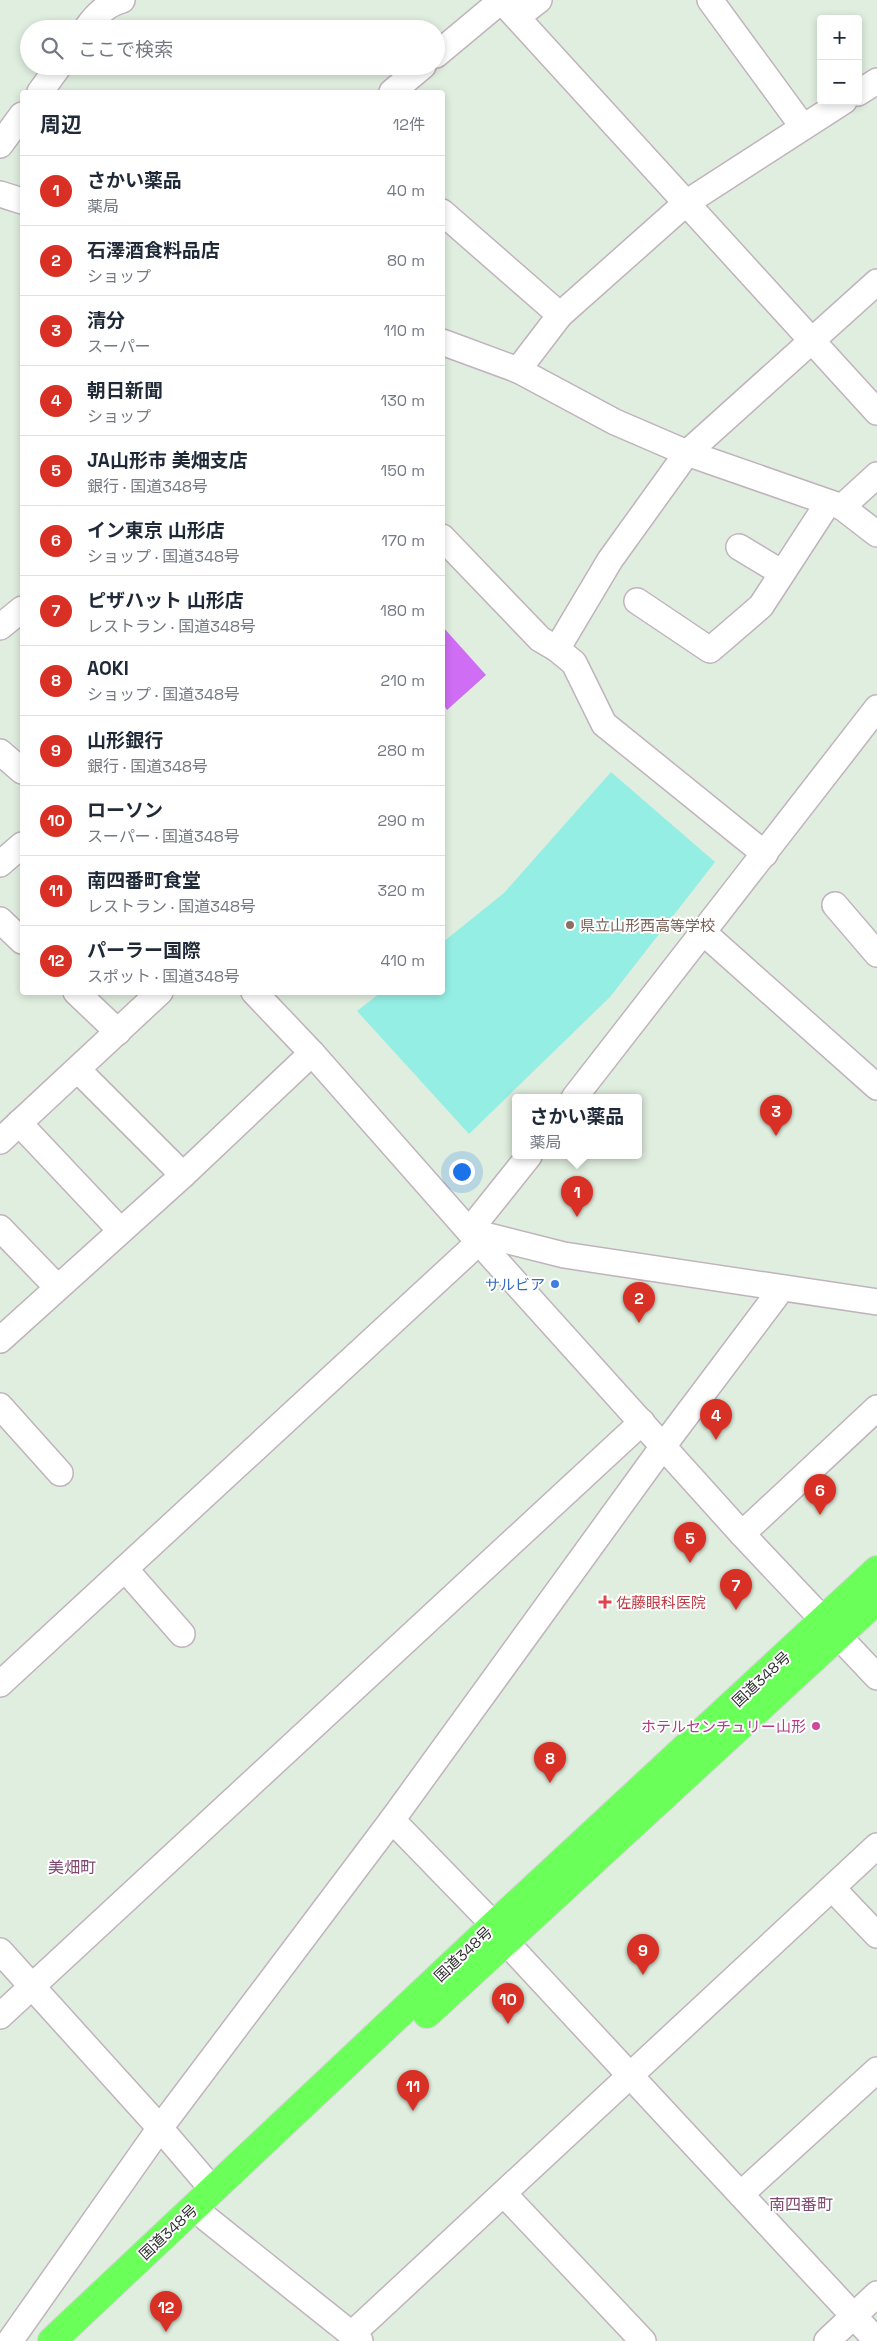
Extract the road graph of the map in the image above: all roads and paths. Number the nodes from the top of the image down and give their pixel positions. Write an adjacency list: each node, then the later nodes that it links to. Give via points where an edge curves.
1 (539, 0): 4 (street)
2 (710, 0): 15 (street)
3 (130, 1): 5 (street, via 106,7)
4 (507, 5): 6 (street); 19 (street)
5 (94, 20)
6 (445, 49)
7 (53, 75): 10 (street)
8 (412, 75): 11 (street)
9 (877, 81): 12 (street)
10 (42, 90)
11 (394, 90)
12 (862, 90)
13 (838, 105): 15 (street)
14 (20, 118): 16 (street)
15 (803, 127): 19 (street)
16 (0, 145)
17 (0, 194): 18 (street)
18 (20, 200)
19 (686, 203): 22 (street); 23 (street)
20 (445, 215): 22 (street)
21 (877, 282): 23 (street)
22 (560, 315): 25 (street)
23 (811, 341): 26 (street); 27 (street)
24 (445, 343): 25 (street)
25 (518, 370): 27 (street, via 615,422)
26 (877, 412)
27 (687, 453): 29 (street); 37 (street, via 610,560)
28 (877, 474): 29 (street)
29 (835, 505): 30 (street); 33 (street)
30 (877, 534)
31 (445, 541): 37 (street, via 540,639)
32 (739, 547): 33 (street)
33 (782, 573): 34 (street, via 761,606 710,650)
34 (637, 601)
35 (20, 611): 36 (street)
36 (0, 627)
37 (556, 649): 42 (street, via 574,664 604,724)
38 (877, 708): 42 (street)
39 (0, 752): 40 (street)
40 (20, 769)
41 (20, 847): 43 (street)
42 (765, 854): 46 (street)
43 (0, 864)
44 (835, 905): 48 (street)
45 (0, 920): 47 (street)
46 (704, 933): 55 (street); 56 (street)
47 (20, 939)
48 (877, 954)
49 (79, 995): 52 (street)
50 (157, 995): 52 (street)
51 (257, 995): 53 (street)
52 (118, 1032): 54 (street)
53 (312, 1053): 60 (street); 63 (street)
54 (78, 1070): 57 (street); 60 (street)
55 (877, 1087)
56 (577, 1094)
57 (19, 1124): 58 (street); 62 (street)
58 (0, 1141)
59 (527, 1159): 63 (street)
60 (183, 1175): 62 (street)
61 (0, 1228): 64 (street)
62 (120, 1230): 64 (street)
63 (474, 1237): 65 (street, via 564,1255); 70 (street); 74 (street)
64 (57, 1287): 67 (street)
65 (782, 1288): 66 (street); 71 (street)
66 (877, 1302)
67 (0, 1340)
68 (0, 1406): 72 (street)
69 (877, 1408): 73 (street)
70 (642, 1422): 71 (street); 87 (street)
71 (664, 1445): 73 (street); 81 (street)
72 (60, 1473)
73 (742, 1534): 77 (street)
74 (125, 1569): 78 (street); 80 (street)
75 (877, 1570): 77 (highway, 国道348号)
76 (877, 1600): 77 (highway, 国道348号)
77 (831, 1628): 79 (street); 84 (highway, 国道348号)
78 (182, 1634)
79 (877, 1677)
80 (0, 1684)
81 (392, 1820): 84 (street); 91 (street)
82 (877, 1846): 83 (street)
83 (832, 1888): 85 (street); 90 (street)
84 (499, 1933): 90 (street); 92 (highway, 国道348号); 95 (highway, 国道348号)
85 (877, 1935)
86 (0, 1951): 87 (street)
87 (32, 1986): 88 (street); 91 (street)
88 (0, 2016)
89 (877, 2070): 94 (street)
90 (631, 2075): 93 (street); 94 (street)
91 (160, 2128): 92 (street); 98 (street)
92 (213, 2190): 100 (highway, 国道348号)
93 (504, 2194): 99 (street); 102 (street)
94 (740, 2194): 97 (street)
95 (206, 2218): 99 (street); 101 (highway, 国道348号)
96 (877, 2294): 97 (street)
97 (853, 2316): 103 (street); 104 (street)
98 (12, 2335)
99 (356, 2338)
100 (52, 2341)
101 (77, 2341)
102 (644, 2341)
103 (827, 2341)
104 (877, 2341)

